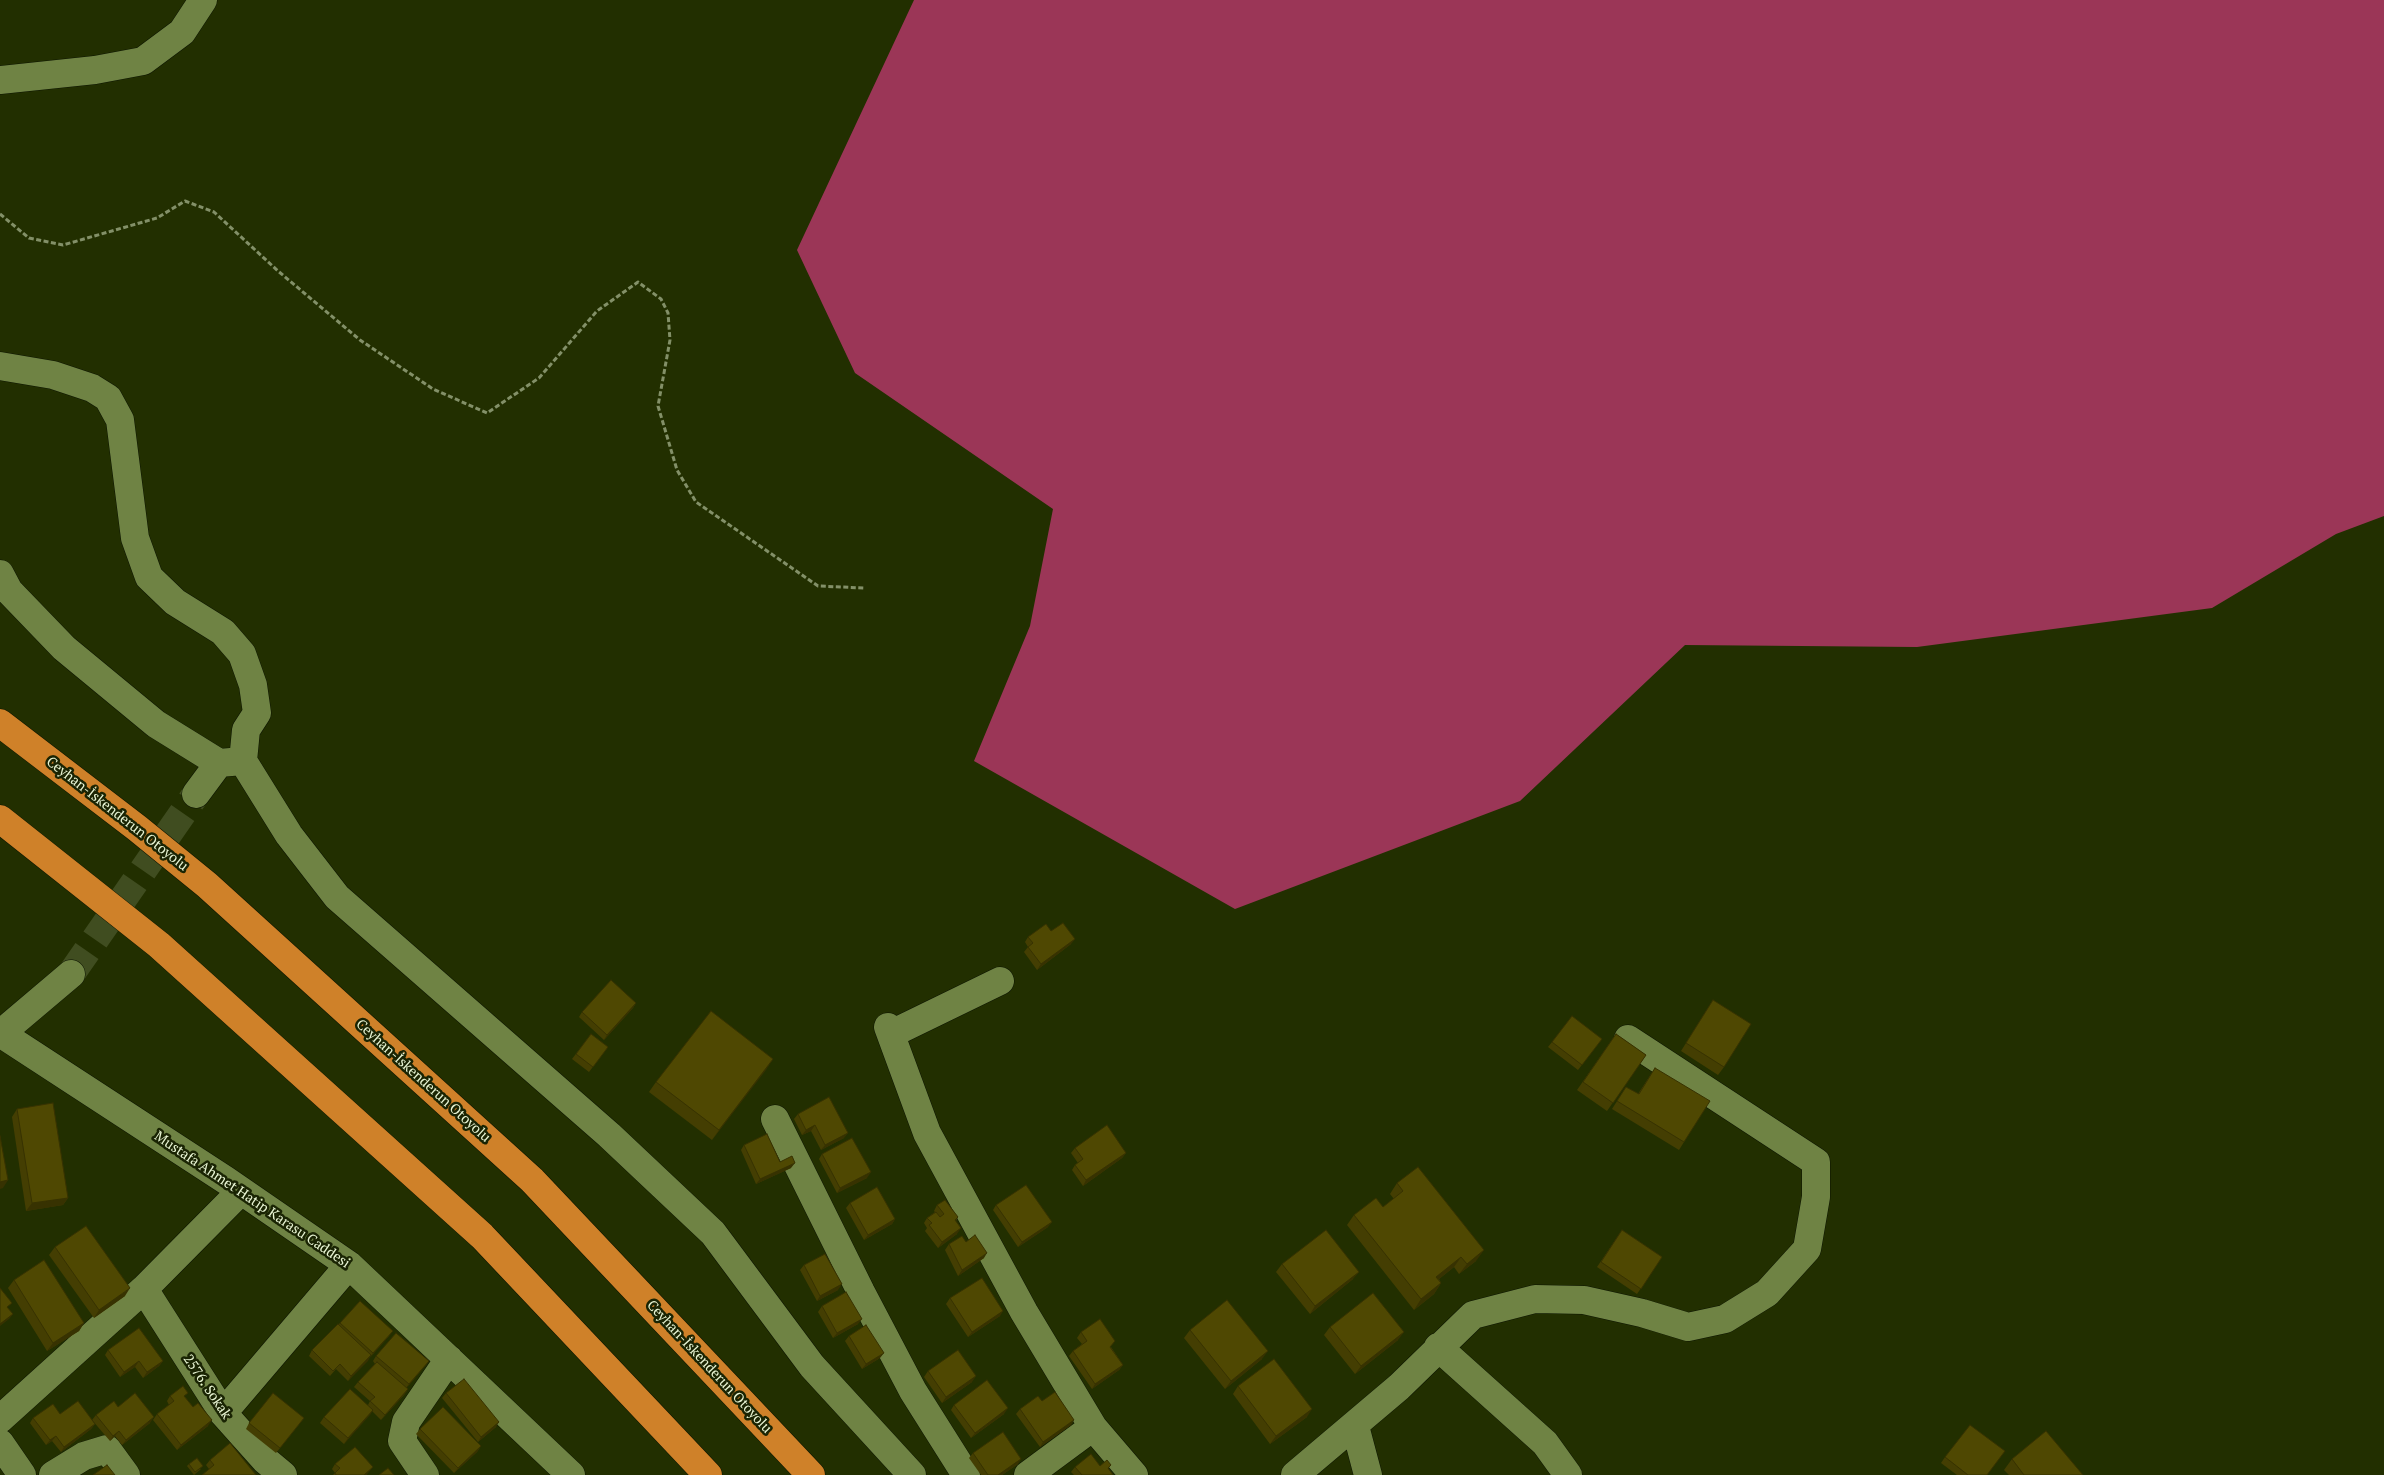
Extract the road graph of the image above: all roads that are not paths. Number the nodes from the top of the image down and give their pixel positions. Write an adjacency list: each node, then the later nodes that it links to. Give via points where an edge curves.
1 (203, 0): 2 (street, via 182,32 143,61 95,70)
2 (0, 80)
3 (0, 366): 6 (street, via 53,375 92,388 108,398 120,420 135,538 149,576 175,602 223,632 242,654 253,685 257,713)
4 (0, 574): 6 (street, via 8,591 64,648 156,724)
5 (0, 723): 31 (highway, Ceyhan-İskenderun Otoyolu, via 207,885 532,1180)
6 (231, 762): 7 (street); 32 (street, via 337,898 609,1135 713,1233 812,1366)
7 (196, 794)
8 (0, 819): 30 (highway, via 159,945 482,1236)
9 (71, 974): 11 (street)
10 (1000, 981): 22 (street, via 889,1031 927,1133 1024,1312)
11 (0, 1034): 14 (street, Mustafa Ahmet Hatip Karasu Caddesi)
12 (1628, 1039): 17 (street, via 1816,1162 1816,1197 1807,1249 1767,1293 1725,1319 1688,1326 1584,1300 1535,1299 1473,1315)
13 (775, 1119): 33 (street, via 913,1391)
14 (241, 1191): 15 (street, Mustafa Ahmet Hatip Karasu Caddesi); 16 (street)
15 (349, 1264): 18 (street, Mustafa Ahmet Hatip Karasu Caddesi); 19 (street)
16 (144, 1288): 19 (street, 2576. Sokak); 20 (street)
17 (1438, 1347): 21 (street); 38 (street, via 1545,1443)
18 (450, 1359): 28 (street, via 406,1422 402,1441); 29 (street, Mustafa Ahmet Hatip Karasu Caddesi)
19 (223, 1413): 27 (street, 2576. Sokak, via 265,1460)
20 (0, 1419)
21 (1355, 1426): 36 (street); 37 (street)
22 (1093, 1427): 34 (street); 35 (street)
23 (0, 1443): 24 (street)
24 (22, 1475)
25 (53, 1475): 26 (street, via 84,1456 107,1449)
26 (126, 1475)
27 (283, 1475)
28 (425, 1475)
29 (572, 1475)
30 (708, 1475)
31 (811, 1475)
32 (912, 1475)
33 (966, 1475)
34 (1028, 1475)
35 (1134, 1475)
36 (1295, 1475)
37 (1368, 1475)
38 (1568, 1475)

